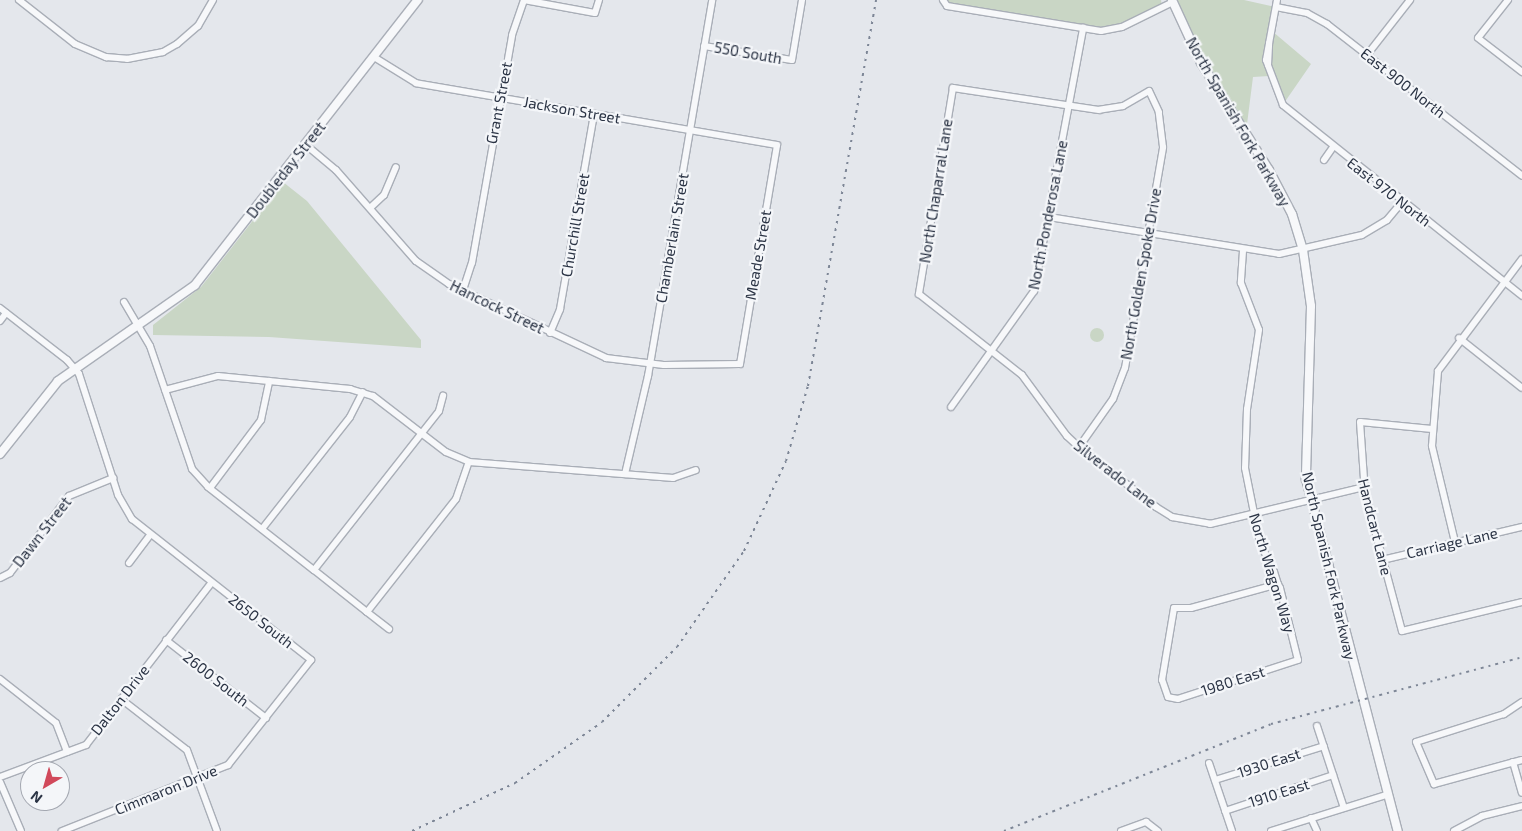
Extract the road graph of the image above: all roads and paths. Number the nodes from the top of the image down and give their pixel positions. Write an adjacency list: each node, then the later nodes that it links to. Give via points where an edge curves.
1 (19, 0): 2 (street, via 75,44 106,57 145,57 187,37)
2 (213, 0)
3 (418, 0): 15 (street, Doubleday Street)
4 (599, 0): 17 (street, Grant Street, via 595,13 524,0 512,35)
5 (712, 0): 13 (street, Chamberlain Street)
6 (802, 0): 13 (street, 550 South, via 792,60)
7 (1410, 0): 14 (street)
8 (1172, 1): 12 (street, via 1112,30); 31 (street, North Spanish Fork Parkway, via 1201,63 1270,170 1292,214)
9 (1506, 1): 16 (street, via 1478,38)
10 (943, 2): 12 (street)
11 (1277, 3): 14 (street, East 900 North, via 1318,18); 23 (street, East 970 North, via 1269,43 1269,76 1293,116)
12 (1083, 28): 18 (street, North Ponderosa Lane)
13 (704, 46): 20 (street, Chamberlain Street)
14 (1367, 55): 26 (street, East 900 North)
15 (374, 57): 17 (street, Jackson Street, via 416,83); 21 (street, Doubleday Street)
16 (1522, 72)
17 (500, 98): 19 (street, Jackson Street); 35 (street, Grant Street, via 472,263)
18 (1068, 106): 29 (street, North Ponderosa Lane); 30 (street, North Golden Spoke Drive, via 1112,109 1149,91 1164,128); 36 (street, North Chaparral Lane, via 953,88)
19 (594, 114): 20 (street, Jackson Street); 43 (street, Churchill Street, via 560,309)
20 (691, 130): 22 (street, Jackson Street); 46 (street, Chamberlain Street)
21 (306, 145): 28 (street, Hancock Street, via 336,170); 42 (street, Doubleday Street, via 201,278)
22 (777, 145): 47 (street, Meade Street)
23 (1333, 147): 24 (street); 27 (street, East 970 North)
24 (1324, 160)
25 (396, 167): 28 (street, via 384,195)
26 (1522, 176)
27 (1402, 202): 31 (street, via 1387,220 1362,235); 34 (street, East 970 North)
28 (370, 208): 35 (street, Hancock Street, via 424,269)
29 (1049, 217): 30 (street); 45 (street, North Ponderosa Lane, via 1034,291)
30 (1148, 235): 32 (street); 57 (street, North Golden Spoke Drive, via 1120,385)
31 (1303, 250): 32 (street); 65 (street, North Spanish Fork Parkway, via 1311,306 1304,442)
32 (1243, 251): 66 (street, North Wagon Way, via 1241,283 1259,330 1243,445)
33 (1522, 259): 34 (street)
34 (1504, 282): 37 (street, East 970 North); 44 (street)
35 (463, 290): 43 (street, Hancock Street)
36 (919, 294): 45 (street, Silverado Lane)
37 (1522, 296)
38 (124, 302): 42 (street)
39 (0, 308): 40 (street)
40 (6, 313): 41 (street); 48 (street)
41 (0, 321)
42 (140, 327): 48 (street, Doubleday Street); 51 (street)
43 (550, 333): 46 (street, Hancock Street, via 606,358)
44 (1459, 338): 50 (street); 55 (street, via 1438,371)
45 (993, 352): 54 (street, North Ponderosa Lane); 57 (street, Silverado Lane, via 1022,375 1057,425)
46 (650, 364): 47 (street, Hancock Street); 61 (street, Chamberlain Street)
47 (740, 364)
48 (75, 368): 58 (street, Doubleday Street, via 50,388); 62 (street, 2650 South)
49 (269, 380): 51 (street, via 211,377); 52 (street); 64 (street, via 261,420)
50 (1522, 388)
51 (165, 390): 64 (street, via 188,462)
52 (363, 392): 56 (street); 68 (street, via 350,417)
53 (443, 396): 56 (street, via 438,411)
54 (951, 407)
55 (1432, 429): 63 (street, Handcart Lane, via 1360,422); 70 (street, via 1432,454)
56 (421, 434): 59 (street, via 446,452); 73 (street)
57 (1079, 447): 66 (street, Silverado Lane, via 1172,517 1210,524)
58 (0, 454)
59 (469, 462): 61 (street); 78 (street, via 456,499)
60 (696, 470): 61 (street, via 678,478)
61 (625, 474)
62 (113, 478): 69 (street, 2650 South, via 127,513); 74 (street, Dawn Street, via 74,492 10,573)
63 (1364, 487): 65 (street, Silverado Lane); 71 (street, Handcart Lane)
64 (210, 488): 68 (street)
65 (1311, 501): 66 (street, Silverado Lane); 99 (street, North Spanish Fork Parkway)
66 (1254, 515): 76 (street, North Wagon Way, via 1260,543)
67 (1522, 526): 70 (street, Carriage Lane)
68 (262, 529): 73 (street)
69 (150, 535): 72 (street); 75 (street, 2650 South)
70 (1455, 542): 71 (street, Carriage Lane)
71 (1382, 560): 77 (street, Handcart Lane, via 1402,631)
72 (129, 563)
73 (314, 570): 78 (street)
74 (0, 578)
75 (211, 582): 80 (street, Dalton Drive); 81 (street, 2650 South)
76 (1278, 584): 82 (street, North Wagon Way); 82 (street, 1980 East, via 1191,608 1174,608 1162,680 1168,697 1178,699)
77 (1522, 602)
78 (366, 612): 79 (street)
79 (389, 629)
80 (166, 640): 84 (street, Dalton Drive); 86 (street, 2600 South)
81 (311, 660): 86 (street, Cimmaron Drive)
82 (1298, 660)
83 (0, 679): 89 (street, via 56,723)
84 (121, 699): 89 (street, Dalton Drive, via 86,745); 95 (street, via 187,750)
85 (1522, 702): 91 (street, via 1504,714 1416,742 1434,784)
86 (266, 718): 95 (street, Cimmaron Drive, via 228,765)
87 (1317, 726): 88 (street)
88 (1324, 746): 93 (street); 96 (street, 1930 East)
89 (67, 752): 94 (street, Dalton Drive)
90 (1522, 760): 91 (street)
91 (1513, 762): 98 (street)
92 (1209, 763): 96 (street)
93 (1333, 776): 101 (street); 102 (street, 1910 East)
94 (0, 777)
95 (197, 777): 106 (street, Cimmaron Drive); 107 (street)
96 (1215, 780): 102 (street)
97 (0, 782): 105 (street)
98 (1522, 793)
99 (1386, 795): 101 (street); 113 (street, North Spanish Fork Parkway)
100 (1522, 806): 104 (street)
101 (1344, 808): 103 (street)
102 (1225, 811): 110 (street)
103 (1311, 818): 111 (street); 112 (street)
104 (1454, 830)
105 (21, 831)
106 (62, 831)
107 (218, 831)
108 (1121, 831): 109 (street, via 1146,822)
109 (1158, 831)
110 (1232, 831)
111 (1271, 831)
112 (1317, 831)
113 (1398, 831)

